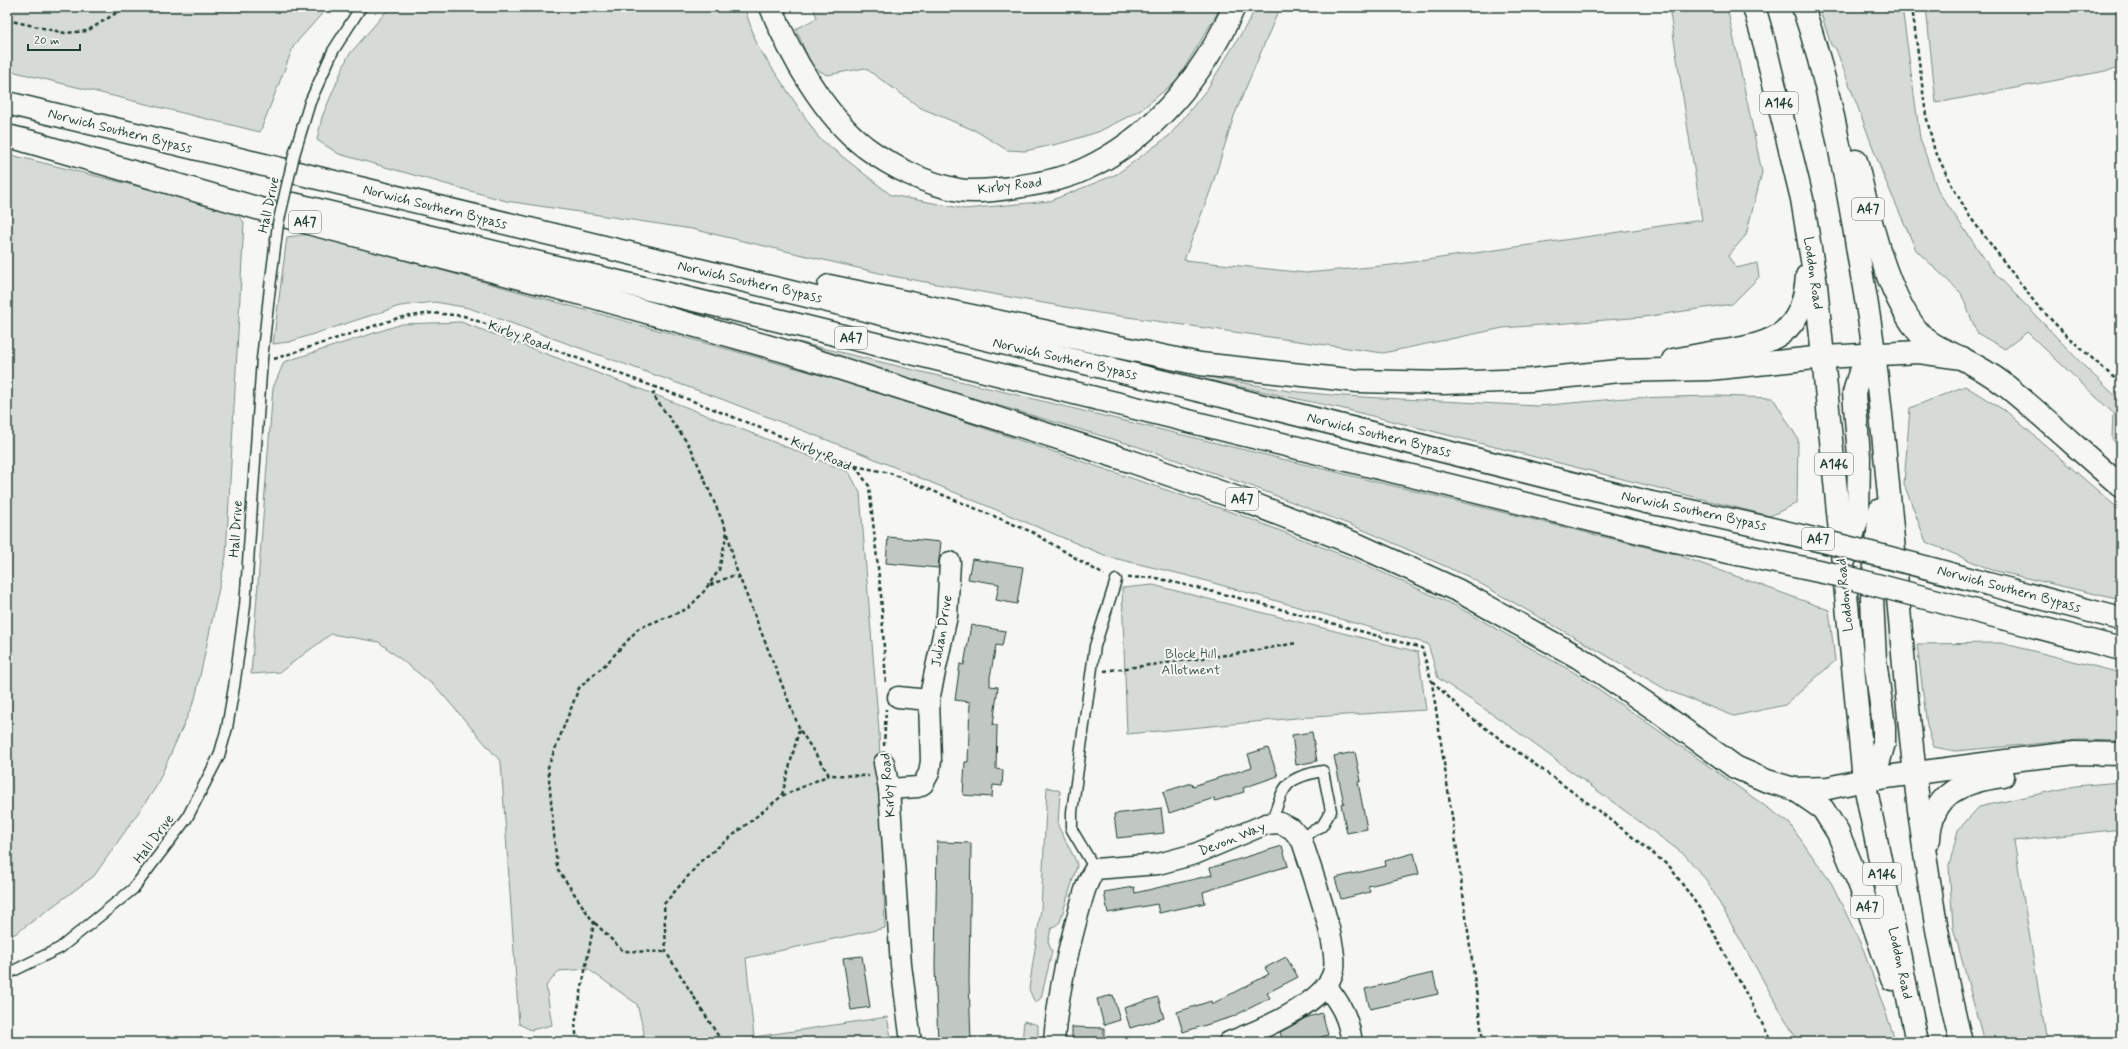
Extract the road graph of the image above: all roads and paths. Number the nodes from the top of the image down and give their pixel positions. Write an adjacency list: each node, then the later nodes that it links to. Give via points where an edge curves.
1 (126, 7): 8 (path, via 87,31 65,34)
2 (361, 7): 17 (lane, Hall Drive, bridge, via 333,51 310,102 294,155 278,224)
3 (771, 7): 4 (main road, Kirby Road, via 801,72 849,132 892,165 960,191 1006,189 1043,183 1082,171 1116,152 1152,124 1187,87)
4 (1234, 7)
5 (1754, 7): 12 (main road, Loddon Road / A146)
6 (1804, 7): 9 (main road)
7 (1912, 7): 19 (path, via 1926,115 1934,148 1960,200 2004,264 2036,304 2067,336)
8 (7, 20)
9 (1812, 33): 14 (main road, via 1843,166); 16 (main road, A47, via 1849,133 1870,219 1904,312 1916,330 1936,347)
10 (7, 103): 13 (main road, Norwich Southern Bypass / A47)
11 (16, 138): 32 (main road, Norwich Southern Bypass / A47, bridge, via 790,323 1676,541 1842,576); 44 (main road, A47, via 312,224 586,295 795,354 1130,461 1243,500 1358,545 1459,591 1578,657 1735,767)
12 (1802, 199): 15 (main road, Loddon Road / A146, via 1816,285); 18 (main road, A47, via 1807,277 1802,305 1793,322 1785,330 1769,342 1755,346)
13 (490, 220): 18 (main road, A47, via 926,305 1200,364 1358,381 1443,383 1531,380); 30 (main road, Norwich Southern Bypass / A47, bridge, via 1243,401 1647,502 1869,551)
14 (1874, 354): 15 (main road, A47); 16 (main road, A47, via 1919,352); 21 (main road); 26 (main road, A47, via 1864,366 1854,393 1859,457 1858,517)
15 (1824, 357): 18 (main road, A47, via 1709,369); 26 (main road, Loddon Road / A146)
16 (1962, 358): 23 (main road, A47, via 2004,384)
17 (262, 367): 20 (path, Kirby Road, via 271,360 398,318 432,314 464,316); 52 (lane, Hall Drive, via 245,606 228,721 219,756 188,818 134,889 60,948)
18 (1619, 371)
19 (2121, 384)
20 (656, 386): 22 (path, Kirby Road); 24 (path, via 653,395 691,448)
21 (1885, 461): 40 (main road); 43 (main road, via 1872,598 1875,660 1884,743 1878,764)
22 (855, 466): 28 (path, via 890,473 1032,532); 35 (path, Kirby Road, via 869,486)
23 (2121, 486)
24 (727, 532): 27 (path); 29 (path, via 719,570)
25 (950, 562): 36 (street, Julian Drive, via 947,616)
26 (1843, 570): 43 (main road, Loddon Road / A146)
27 (740, 578): 29 (path, via 732,576); 37 (path)
28 (1116, 580): 33 (lane, via 1095,646); 34 (path, via 1152,577 1422,648)
29 (709, 585): 50 (path, via 687,609 639,628 608,662 579,688 548,767 557,868)
30 (2121, 619)
31 (1296, 643): 33 (path, via 1242,653)
32 (2121, 649)
33 (1091, 672): 49 (lane, via 1072,812 1072,830)
34 (1432, 681): 60 (path); 61 (path, via 1466,714 1611,820 1670,867 1703,913)
35 (890, 696): 36 (street); 42 (path, Kirby Road)
36 (929, 700): 42 (street, Julian Drive, via 931,760 927,778 918,787)
37 (800, 730): 41 (path); 45 (path)
38 (2121, 754): 40 (main road, A47, via 2075,753)
39 (2121, 758): 48 (main road, via 2077,767 1980,779 1957,787 1935,811 1929,830)
40 (1914, 773): 43 (main road, A47); 48 (main road)
41 (829, 775): 42 (path); 45 (path)
42 (887, 776): 56 (street, Kirby Road, via 901,965)
43 (1864, 780): 44 (main road, A47, via 1828,788); 62 (main road, Loddon Road / A146)
44 (1794, 789): 62 (main road, A47, via 1822,809 1838,833 1861,888)
45 (782, 796): 51 (path, via 702,860 664,904)
46 (1271, 824): 47 (street, Devon Way, via 1280,823 1292,829); 47 (lane, via 1281,796 1290,781 1302,774 1323,771 1331,811 1322,826); 49 (street, Devon Way, via 1188,856 1158,864)
47 (1300, 838): 53 (street, via 1332,944 1334,969)
48 (1928, 865): 63 (main road, via 1939,942)
49 (1095, 870): 57 (street, via 1087,881 1070,943)
50 (594, 923): 51 (path, via 623,951); 54 (path, via 575,1024)
51 (666, 952): 55 (path)
52 (7, 974)
53 (1326, 986): 58 (street, via 1314,998 1273,1023); 59 (street, via 1338,1000 1348,1020)
54 (578, 1042)
55 (722, 1042)
56 (911, 1042)
57 (1054, 1042)
58 (1229, 1042)
59 (1352, 1042)
60 (1483, 1042)
61 (1772, 1042)
62 (1916, 1042)
63 (1961, 1042)

